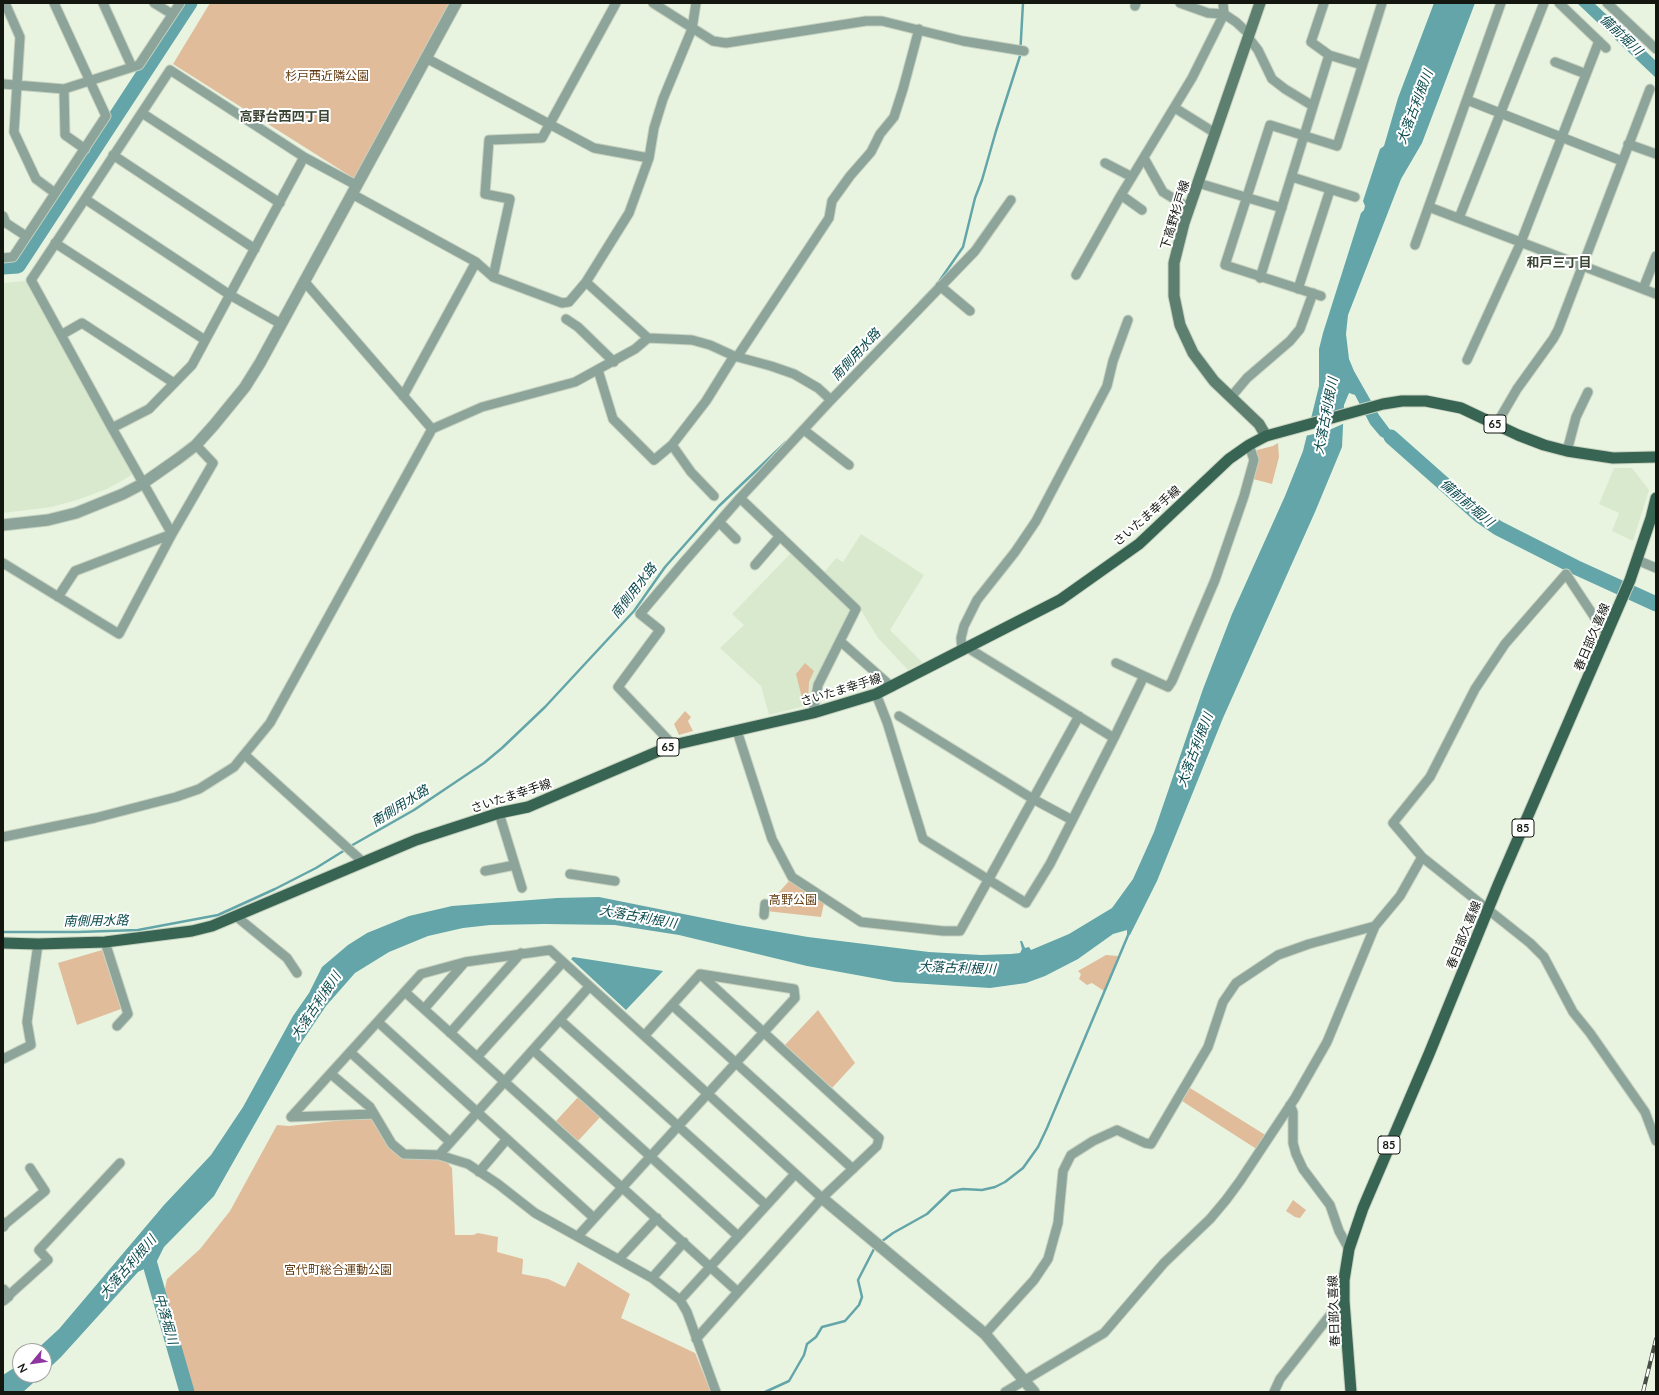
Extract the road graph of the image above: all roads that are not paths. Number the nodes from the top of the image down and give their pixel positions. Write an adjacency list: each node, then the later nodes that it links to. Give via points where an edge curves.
1 (5, 3): 36 (street, via 20,36)
2 (54, 3): 34 (street)
3 (103, 3): 32 (street)
4 (154, 3): 19 (street)
5 (180, 3): 19 (street)
6 (456, 3): 29 (street)
7 (616, 3): 44 (street)
8 (653, 3): 21 (street)
9 (696, 3): 21 (street)
10 (1180, 3): 20 (street, via 1208,13)
11 (1223, 3): 20 (street)
12 (1260, 3): 23 (main road, 下高野杉戸線)
13 (1324, 3): 28 (street, via 1311,42)
14 (1382, 3): 31 (street)
15 (1501, 3): 39 (street)
16 (1544, 3): 43 (street)
17 (1559, 3): 24 (street)
18 (1607, 3): 26 (street)
19 (172, 14): 32 (street, via 139,65)
20 (1224, 14): 23 (street); 41 (street)
21 (692, 28): 22 (street, via 713,41 726,43 866,21 882,21); 53 (street, via 663,99 654,128)
22 (919, 29): 27 (street, via 963,41); 101 (street, via 894,117 880,134 871,152 832,201 829,218)
23 (1249, 36): 40 (street, via 1272,79); 45 (main road, 下高野杉戸線)
24 (1598, 41): 25 (street); 33 (street)
25 (1606, 48)
26 (1656, 50)
27 (1024, 52)
28 (1329, 55): 31 (street); 40 (street)
29 (426, 58): 44 (street); 60 (street)
30 (1555, 62): 33 (street)
31 (1362, 65): 46 (street, via 1337,146)
32 (132, 68): 34 (street)
33 (1586, 74): 47 (street)
34 (90, 81): 38 (street); 49 (street, via 106,116)
35 (3, 84): 36 (street)
36 (17, 84): 38 (street); 62 (street, via 14,132 36,179)
37 (1650, 88): 48 (street)
38 (64, 89): 49 (street, via 65,134)
39 (1467, 100): 43 (street); 69 (street)
40 (1313, 106): 46 (street)
41 (1175, 108): 45 (street); 54 (street)
42 (142, 113): 51 (street); 52 (street, via 170,70); 68 (street)
43 (1500, 114): 47 (street); 74 (street)
44 (550, 124): 53 (street, via 594,148); 85 (street, via 542,138 489,140 485,194 510,199)
45 (1215, 133): 59 (main road, 下高野杉戸線)
46 (1304, 136): 57 (street); 65 (street, via 1270,125)
47 (1561, 138): 55 (street); 76 (street)
48 (1628, 144): 50 (street); 55 (street)
49 (84, 149): 62 (street)
50 (1656, 154)
51 (113, 155): 66 (street); 79 (street)
52 (304, 157): 60 (street); 68 (street)
53 (649, 158): 88 (street, via 629,213)
54 (1144, 158): 58 (street); 70 (street, via 1163,192)
55 (1622, 161): 83 (street)
56 (1105, 163): 58 (street)
57 (1292, 177): 61 (street); 71 (street)
58 (1132, 178): 63 (street)
59 (1198, 183): 65 (street); 70 (main road, 下高野杉戸線)
60 (354, 189): 82 (street); 87 (street)
61 (1330, 190): 64 (street); 90 (street)
62 (56, 193): 75 (street)
63 (1121, 195): 72 (street); 84 (street)
64 (1356, 197)
65 (1247, 198): 71 (street); 86 (street, via 1225,266)
66 (85, 199): 77 (street); 93 (street)
67 (1011, 200): 89 (street, via 975,251)
68 (280, 203): 79 (street)
69 (1429, 207): 74 (street); 78 (street)
70 (1189, 208): 108 (main road, 下高野杉戸線, via 1174,263 1174,296 1180,325 1193,353 1214,381)
71 (1282, 208): 86 (street)
72 (1142, 210)
73 (3, 216): 75 (street, via 6,223)
74 (1459, 218): 76 (street)
75 (26, 236): 81 (street, via 13,257)
76 (1521, 242): 83 (street); 102 (street)
77 (56, 243): 98 (street, via 31,280); 100 (street)
78 (1415, 245)
79 (255, 249): 93 (street)
80 (1656, 256): 91 (street)
81 (3, 258)
82 (476, 262): 85 (street); 107 (street)
83 (1582, 265): 91 (street); 110 (street, via 1553,339 1517,389)
84 (1076, 275)
85 (493, 277): 88 (street, via 562,303 569,302)
86 (1260, 278): 90 (street)
87 (304, 281): 97 (street); 107 (street)
88 (586, 282): 99 (street)
89 (940, 286): 94 (street); 109 (street)
90 (1298, 289): 108 (street, via 1317,295 1300,329 1290,341 1247,378)
91 (1643, 289): 92 (street)
92 (1656, 294)
93 (230, 295): 97 (street); 100 (street)
94 (970, 311)
95 (566, 318): 103 (street)
96 (1128, 320): 137 (street, via 1107,386 1036,521 977,600 964,626 960,638)
97 (281, 324): 116 (street, via 245,386)
98 (61, 335): 105 (street, via 82,323); 111 (street)
99 (648, 338): 101 (street, via 692,340); 103 (street)
100 (205, 340): 105 (street, via 192,365)
101 (735, 357): 109 (street, via 794,374 818,388); 117 (street, via 706,401)
102 (1467, 360)
103 (614, 362): 104 (street)
104 (598, 370): 112 (street, via 575,382 482,407); 117 (street, via 613,419 654,460)
105 (174, 383): 111 (street, via 148,409)
106 (1588, 392): 118 (street, via 1576,417)
107 (404, 396): 112 (street)
108 (1231, 397): 114 (main road, 下高野杉戸線, via 1259,424)
109 (831, 400): 113 (street)
110 (1496, 425): 114 (main road, さいたま幸手線 / 65, via 1461,408 1438,402 1414,400 1383,404); 118 (main road, さいたま幸手線 / 65, via 1544,445)
111 (112, 428): 121 (street)
112 (432, 429): 148 (street, via 289,691 270,723)
113 (804, 430): 120 (street); 123 (street)
114 (1266, 436): 115 (main road, さいたま幸手線 / 65)
115 (1249, 444): 137 (main road, さいたま幸手線 / 65, via 1229,459 1139,544 1060,600); 139 (street, via 1254,460 1244,496 1215,580 1172,681 1168,687)
116 (196, 445): 121 (street); 127 (street, via 213,463)
117 (672, 445): 122 (street, via 691,472)
118 (1567, 451): 119 (main road, さいたま幸手線 / 65, via 1613,458)
119 (1656, 457)
120 (849, 465)
121 (142, 484): 126 (street, via 76,513 48,520); 127 (street)
122 (714, 496)
123 (740, 498): 125 (street); 128 (street)
124 (1656, 498): 130 (main road, 春日部久喜線 / 85)
125 (719, 522): 129 (street); 147 (street, via 640,614 660,630 618,687)
126 (3, 525)
127 (172, 534): 134 (street, via 75,570); 134 (street, via 119,634)
128 (780, 536): 132 (street); 136 (street, via 856,609)
129 (736, 539)
130 (1637, 560): 133 (street); 135 (main road, 春日部久喜線 / 85)
131 (3, 563): 134 (street)
132 (755, 565)
133 (1656, 568)
134 (58, 597)
135 (1608, 633): 153 (street, via 1601,627 1566,574 1505,644 1475,689 1430,777 1393,823); 162 (main road, 春日部久喜線 / 85)
136 (840, 641): 140 (street); 142 (street, via 818,685)
137 (965, 650): 140 (main road, さいたま幸手線 / 65); 144 (street)
138 (1116, 663): 139 (street)
139 (1144, 676): 146 (street)
140 (892, 687): 141 (main road, さいたま幸手線 / 65)
141 (876, 694): 142 (main road, さいたま幸手線 / 65); 158 (street, via 923,839)
142 (813, 713): 145 (main road, さいたま幸手線 / 65)
143 (899, 716): 149 (street)
144 (1079, 716): 146 (street); 149 (street)
145 (737, 731): 147 (main road, さいたま幸手線 / 65); 158 (street, via 772,839 792,877 861,922 960,931)
146 (1114, 738): 151 (street)
147 (673, 745): 150 (main road, さいたま幸手線 / 65, via 528,806)
148 (245, 755): 152 (street, via 224,774 199,789 176,797 95,818); 154 (street)
149 (1033, 799): 151 (street); 158 (street)
150 (499, 814): 154 (main road, さいたま幸手線 / 65, via 416,840); 155 (street)
151 (1072, 820): 158 (street, via 1050,864 1026,903)
152 (3, 837)
153 (1422, 857): 162 (street); 165 (street, via 1400,896)
154 (363, 862): 164 (main road, さいたま幸手線 / 65)
155 (515, 864): 156 (street); 160 (street)
156 (485, 871)
157 (570, 874): 159 (street)
158 (988, 880)
159 (615, 881)
160 (522, 888)
161 (765, 904): 163 (street)
162 (1489, 910): 197 (street, via 1544,957 1573,1012 1645,1112); 215 (main road, 春日部久喜線 / 85, via 1363,1208)
163 (764, 915)
164 (237, 916): 166 (main road, さいたま幸手線 / 65, via 192,931); 172 (street, via 287,958)
165 (1375, 926): 192 (street, via 1326,1042); 223 (street, via 1278,955 1236,983 1223,1002 1208,1047 1151,1144 1117,1130 1093,1140 1071,1155 1063,1171 1058,1223 1048,1259 1034,1280)
166 (105, 942): 168 (main road, さいたま幸手線 / 65); 180 (street, via 128,1014)
167 (3, 943): 168 (main road, さいたま幸手線 / 65)
168 (38, 944): 187 (street, via 27,1022 31,1045)
169 (521, 954): 170 (street); 171 (street, via 550,950); 182 (street)
170 (465, 962): 175 (street, via 421,974); 177 (street)
171 (563, 962): 174 (street); 186 (street)
172 (297, 973)
173 (700, 974): 176 (street); 181 (street); 181 (street, via 794,989 795,998)
174 (589, 987): 178 (street); 183 (street)
175 (405, 992): 177 (street); 179 (street)
176 (672, 1005): 183 (street); 188 (street)
177 (424, 1009): 182 (street)
178 (560, 1020): 184 (street); 195 (street)
179 (378, 1022): 185 (street); 193 (street)
180 (117, 1026)
181 (764, 1032): 188 (street); 203 (street, via 879,1138 877,1146)
182 (450, 1033): 186 (street)
183 (645, 1035): 191 (street)
184 (533, 1050): 190 (street); 200 (street)
185 (350, 1052): 189 (street); 198 (street)
186 (477, 1057): 190 (street)
187 (3, 1059)
188 (736, 1063): 191 (street); 203 (street)
189 (331, 1074): 194 (street, via 370,1107); 194 (street, via 291,1117)
190 (504, 1081): 193 (street); 206 (street)
191 (709, 1094): 195 (street); 205 (street)
192 (1290, 1105): 215 (street, via 1293,1112 1293,1143 1296,1154 1330,1205 1339,1231); 225 (street, via 1240,1182 1218,1210 1164,1263 1104,1333)
193 (477, 1112): 196 (street); 198 (street)
194 (374, 1114): 199 (street, via 392,1144 404,1154)
195 (679, 1127): 200 (street); 208 (street)
196 (507, 1139): 204 (street); 209 (street)
197 (1656, 1141)
198 (450, 1142): 199 (street)
199 (439, 1155): 204 (street, via 468,1164)
200 (651, 1157): 206 (street); 213 (street)
201 (120, 1163): 220 (street, via 39,1250 48,1260)
202 (30, 1168): 211 (street, via 45,1191)
203 (852, 1169): 207 (street)
204 (479, 1172): 212 (street, via 535,1212)
205 (795, 1174): 207 (street); 208 (street)
206 (624, 1188): 209 (street); 210 (street)
207 (822, 1198): 219 (street); 223 (street)
208 (766, 1205): 213 (street)
209 (594, 1218): 212 (street)
210 (657, 1218): 214 (street); 216 (street)
211 (3, 1225)
212 (578, 1236): 216 (street)
213 (738, 1236): 217 (street)
214 (684, 1242): 217 (street); 218 (street)
215 (1349, 1249): 222 (main road, 春日部久喜線 / 85, via 1344,1280)
216 (619, 1259): 218 (street)
217 (710, 1266): 219 (street); 221 (street)
218 (652, 1278): 221 (street)
219 (738, 1292): 224 (street)
220 (5, 1295)
221 (680, 1300): 224 (street)
222 (1344, 1301): 229 (street, via 1338,1305 1280,1378); 230 (main road, 春日部久喜線 / 85)
223 (985, 1334): 225 (street)
224 (696, 1339): 226 (street)
225 (1024, 1381): 227 (street); 228 (street)
226 (716, 1392)
227 (1005, 1392)
228 (1034, 1392)
229 (1274, 1392)
230 (1351, 1392)

